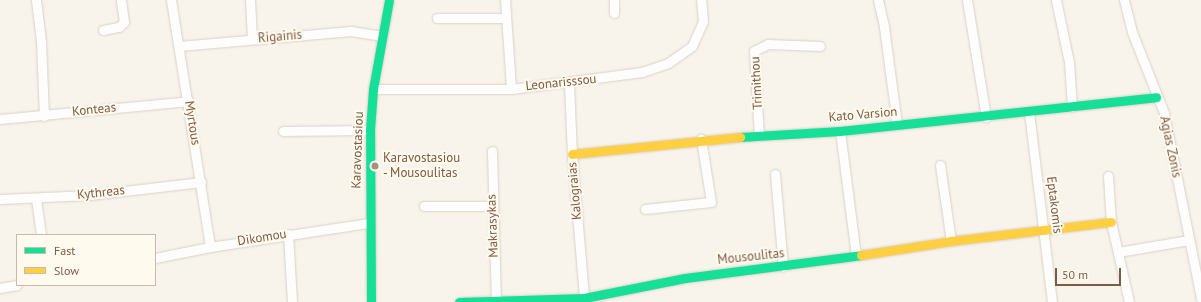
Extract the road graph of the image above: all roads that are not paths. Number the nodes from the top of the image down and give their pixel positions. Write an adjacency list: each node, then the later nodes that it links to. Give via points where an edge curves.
1 (36, 0): 28 (street, via 41,41)
2 (122, 0): 16 (street, via 124,22 119,27)
3 (171, 0): 19 (street, Myrtous)
4 (250, 0): 18 (street)
5 (389, 0): 17 (street, Karavostasiou)
6 (505, 0): 15 (street)
7 (614, 0): 13 (street)
8 (701, 0): 21 (street, Leonarisssou, via 704,21 692,46 668,64 642,72)
9 (878, 0): 31 (street)
10 (967, 0): 29 (street)
11 (1056, 0): 26 (street, via 1069,62)
12 (1124, 0): 24 (street, Agias Zonis, via 1132,32)
13 (614, 13)
14 (437, 18): 15 (street)
15 (506, 18): 23 (street)
16 (103, 30)
17 (381, 36): 18 (street, Rigainis, via 351,31); 22 (street, Karavostasiou)
18 (252, 39): 19 (street, Rigainis)
19 (178, 46): 25 (street, Myrtous)
20 (820, 46): 35 (street, Trimithou, via 768,44 754,51)
21 (570, 83): 23 (street, Leonarisssou); 38 (street, Kalograias)
22 (373, 89): 23 (street, Leonarisssou); 32 (street, Karavostasiou)
23 (511, 89)
24 (1156, 97): 26 (street, Kato Varsion); 53 (street, Agias Zonis, via 1164,113)
25 (188, 101): 28 (street, Konteas); 42 (street, Myrtous)
26 (1072, 107): 27 (street, Kato Varsion)
27 (1029, 112): 29 (street, Kato Varsion); 50 (street, Eptakomis)
28 (44, 116): 30 (street, Konteas)
29 (986, 117): 31 (street, Kato Varsion)
30 (0, 119)
31 (897, 125): 34 (street, Kato Varsion)
32 (370, 130): 33 (street); 49 (street, Karavostasiou)
33 (283, 131)
34 (840, 131): 35 (street, Kato Varsion); 57 (street)
35 (760, 136): 36 (street, Kato Varsion)
36 (701, 139): 38 (street, Kato Varsion); 47 (street, via 711,202)
37 (492, 151): 46 (street, Makrasykas)
38 (572, 154): 62 (street, Kalograias)
39 (940, 166): 54 (street)
40 (775, 174): 59 (street)
41 (1108, 176): 48 (street)
42 (202, 182): 43 (street, Kythreas); 55 (street, Myrtous)
43 (36, 199): 44 (street, Kythreas); 51 (street)
44 (0, 200)
45 (424, 206): 46 (street)
46 (491, 206): 64 (street, Makrasykas)
47 (645, 209)
48 (1111, 222): 50 (street, Mousoulitas); 56 (street)
49 (369, 223): 52 (street, Dikomou); 66 (street, Karavostasiou)
50 (1045, 230): 54 (street, Mousoulitas); 69 (street, Eptakomis)
51 (42, 234)
52 (288, 234): 55 (street, Dikomou); 65 (street)
53 (1189, 240): 56 (street); 63 (street, Agias Zonis)
54 (951, 241): 57 (street, Mousoulitas)
55 (210, 247): 58 (street, Dikomou)
56 (1118, 252): 70 (street)
57 (856, 256): 59 (street, Mousoulitas)
58 (156, 258)
59 (783, 267): 62 (street, Mousoulitas, via 685,278)
60 (16, 285): 61 (street)
61 (0, 288)
62 (584, 298): 68 (street, Mousoulitas)
63 (1201, 298)
64 (496, 301): 67 (street, Mousoulitas); 68 (street, Mousoulitas)
65 (292, 302)
66 (371, 302)
67 (459, 302)
68 (527, 302)
69 (1052, 302)
70 (1129, 302)

